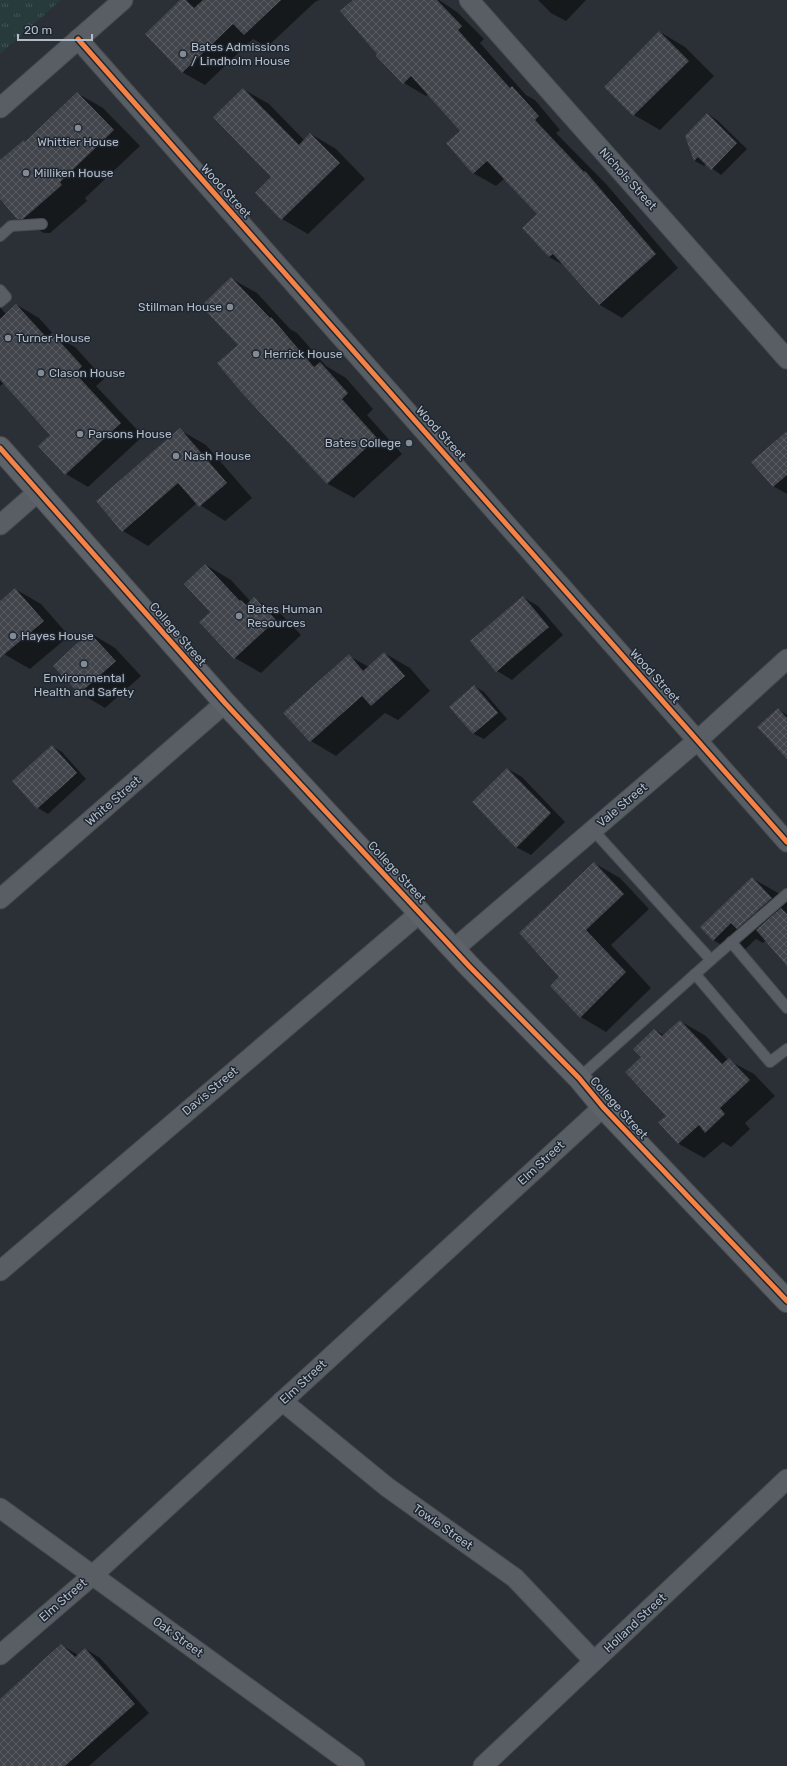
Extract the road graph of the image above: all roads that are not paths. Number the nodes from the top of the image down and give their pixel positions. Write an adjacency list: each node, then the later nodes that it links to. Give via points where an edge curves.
1 (123, 0): 3 (street)
2 (469, 0): 9 (street, Nichols Street)
3 (78, 39): 4 (street); 15 (street, Wood Street)
4 (0, 108)
5 (42, 224): 6 (lane, via 11,226)
6 (0, 236)
7 (0, 290): 8 (lane, via 6,297)
8 (0, 302)
9 (787, 359)
10 (0, 448): 11 (main road, College Street)
11 (39, 492): 12 (street); 14 (main road, College Street)
12 (0, 525)
13 (787, 659): 15 (street, Vale Street)
14 (225, 703): 19 (street, White Street); 20 (main road, College Street)
15 (698, 740): 16 (street, Vale Street); 17 (street, Wood Street)
16 (593, 830): 22 (street, Vale Street); 23 (lane)
17 (787, 842)
18 (787, 894): 21 (lane)
19 (0, 899)
20 (421, 912): 22 (main road, College Street); 29 (street, Davis Street)
21 (731, 942): 23 (lane); 25 (lane)
22 (454, 949): 27 (main road, College Street)
23 (711, 960): 24 (lane)
24 (695, 974): 26 (lane, via 770,1062); 27 (lane)
25 (787, 1008)
26 (787, 1049)
27 (579, 1078): 28 (main road, College Street)
28 (603, 1107): 30 (main road, College Street); 31 (street, Elm Street)
29 (0, 1271)
30 (787, 1301)
31 (282, 1400): 34 (street, Elm Street); 36 (street, Towle Street, via 387,1487 515,1578)
32 (787, 1479): 36 (street, Holland Street)
33 (0, 1508): 34 (street, Oak Street)
34 (93, 1574): 35 (street, Elm Street); 37 (street, Oak Street)
35 (0, 1655)
36 (594, 1661): 38 (street, Holland Street)
37 (355, 1766)
38 (483, 1766)

